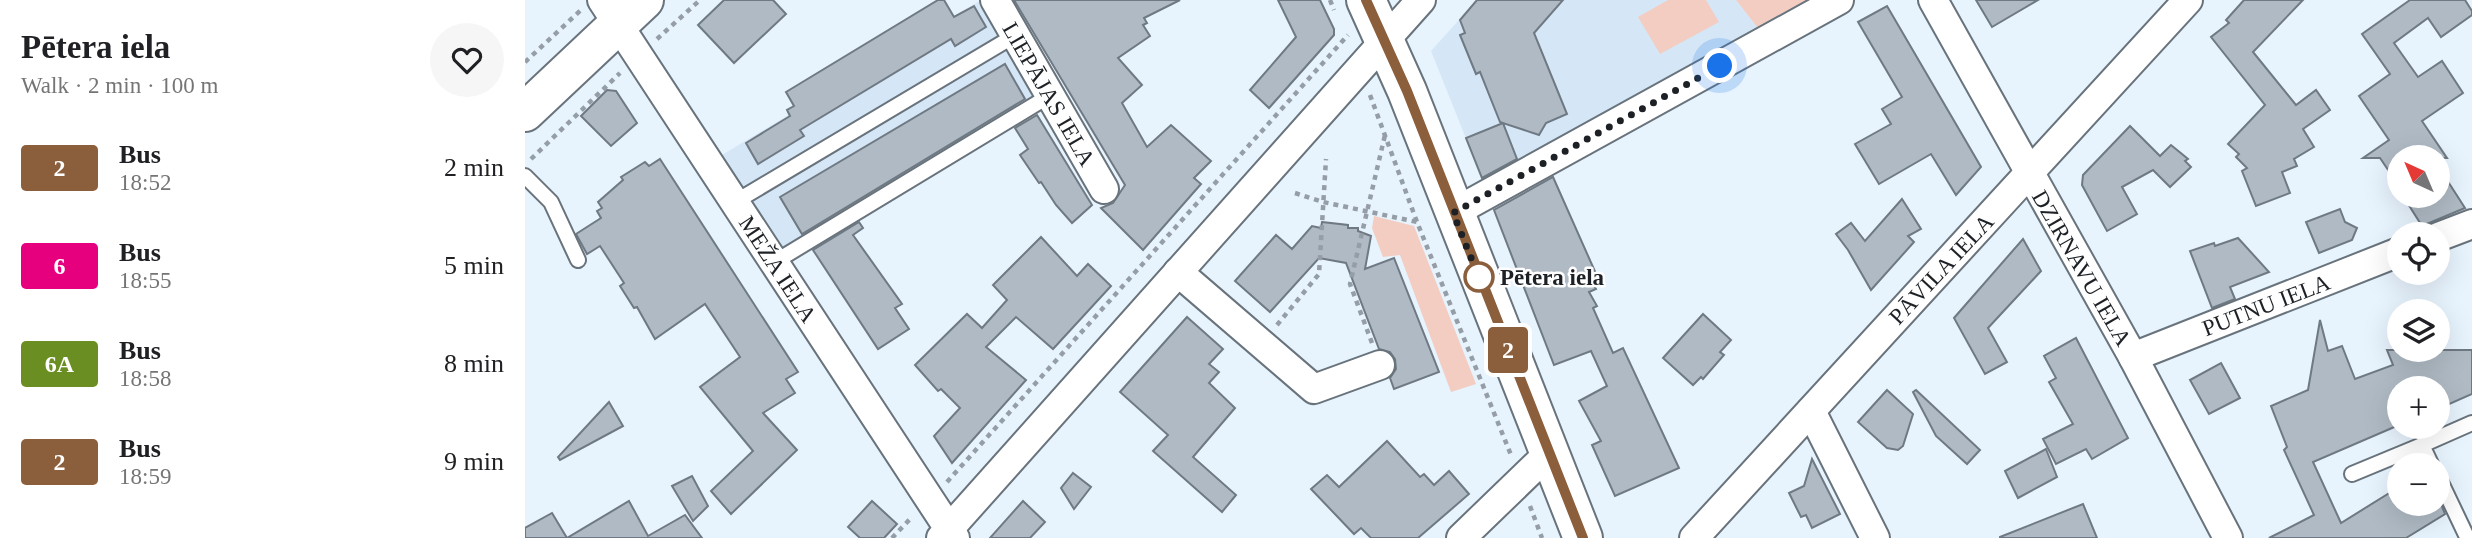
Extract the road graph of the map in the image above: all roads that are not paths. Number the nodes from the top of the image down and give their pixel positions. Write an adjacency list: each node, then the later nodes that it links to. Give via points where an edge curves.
1 (995, 0): 8 (street, LIEPĀJAS IELA)
2 (1421, 0): 7 (street)
3 (1839, 0): 15 (street)
4 (1933, 0): 11 (street, DZIRNAVU IELA)
5 (2188, 0): 11 (street, PĀVILA IELA)
6 (613, 7): 10 (street); 14 (street, MEŽA IELA)
7 (1358, 27): 15 (street, via 1407,91); 21 (street)
8 (1014, 36): 9 (street, LIEPĀJAS IELA); 14 (lane)
9 (1049, 96): 13 (street, LIEPĀJAS IELA); 20 (lane)
10 (525, 112)
11 (2029, 174): 22 (street, DZIRNAVU IELA); 24 (street, PĀVILA IELA)
12 (525, 176): 19 (lane, via 551,202)
13 (1104, 188)
14 (735, 202): 20 (street, MEŽA IELA)
15 (1453, 213): 27 (street)
16 (2472, 224): 17 (street)
17 (2450, 232)
18 (2387, 258): 22 (street, PUTNU IELA)
19 (578, 260)
20 (773, 262): 31 (street, MEŽA IELA, via 930,500)
21 (1178, 272): 23 (street, via 1314,389); 31 (street)
22 (2133, 357): 37 (street, DZIRNAVU IELA)
23 (1380, 365)
24 (1811, 411): 35 (street, PĀVILA IELA); 36 (street)
25 (2472, 423): 26 (lane)
26 (2422, 445): 28 (lane); 29 (lane)
27 (1549, 453): 33 (street); 34 (street)
28 (2426, 453)
29 (2352, 474)
30 (2450, 502): 38 (lane)
31 (948, 535)
32 (2472, 535): 38 (lane)
33 (1461, 538)
34 (1583, 538)
35 (1694, 538)
36 (1875, 538)
37 (2228, 538)
38 (2467, 538)

